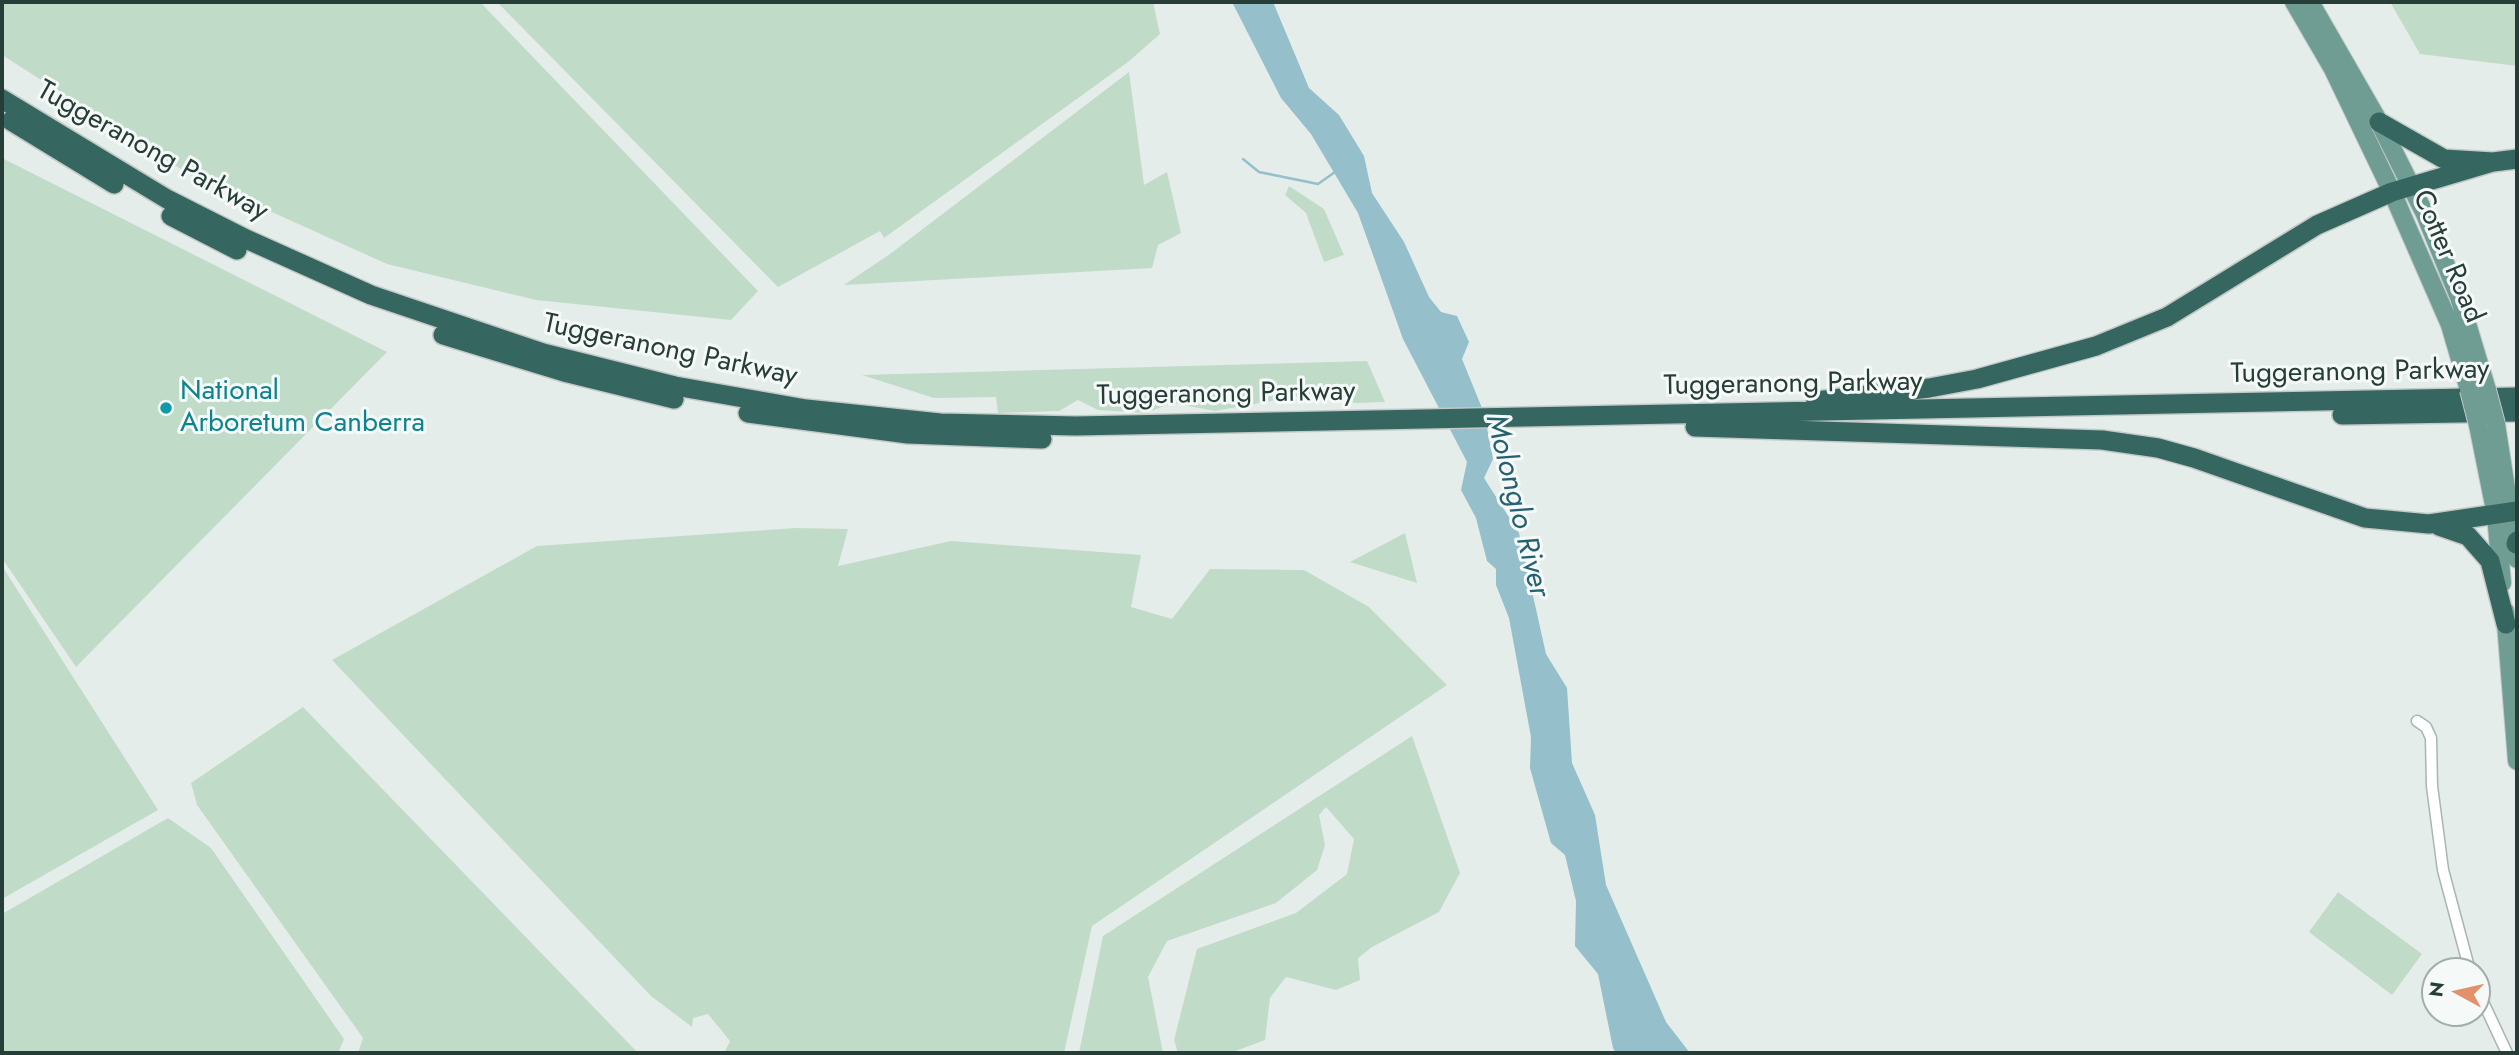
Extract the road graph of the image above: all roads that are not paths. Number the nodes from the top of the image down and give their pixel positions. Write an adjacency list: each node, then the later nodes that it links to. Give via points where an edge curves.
1 (2294, 2): 9 (main road, Cotter Road, via 2333,69)
2 (2310, 2): 5 (main road, Cotter Road)
3 (2, 99): 16 (highway, Tuggeranong Parkway, via 127,177 330,277 457,326 630,375 806,409 940,423)
4 (2, 115): 16 (highway, Tuggeranong Parkway, via 152,206 299,278 481,348 627,389 778,419 908,434 1050,439)
5 (2379, 122): 7 (highway, via 2444,159); 8 (main road, Cotter Road)
6 (2517, 159): 7 (highway)
7 (2493, 162): 8 (highway)
8 (2412, 186): 9 (highway); 10 (main road, Cotter Road, via 2459,298)
9 (2392, 192): 10 (main road, Cotter Road); 13 (highway, via 2317,225 2167,317 2096,346 1929,388)
10 (2478, 390): 17 (main road, Cotter Road, bridge)
11 (2517, 397): 13 (highway, Tuggeranong Parkway)
12 (2517, 412): 15 (highway, Tuggeranong Parkway)
13 (1718, 414): 14 (highway, Tuggeranong Parkway)
14 (1600, 422): 15 (highway, Tuggeranong Parkway); 16 (highway, Tuggeranong Parkway)
15 (1670, 426): 18 (highway, via 2102,439 2194,458 2365,518)
16 (1329, 428)
17 (2508, 513): 18 (highway); 19 (main road, Cotter Road); 20 (main road, Cotter Road)
18 (2429, 524): 20 (highway, via 2468,536 2481,550 2494,572)
19 (2517, 548)
20 (2506, 624): 22 (main road, Cotter Road)
21 (2417, 721): 23 (street, via 2431,738 2442,860)
22 (2517, 761)
23 (2466, 957)
24 (2491, 1019): 25 (street)
25 (2507, 1053)

